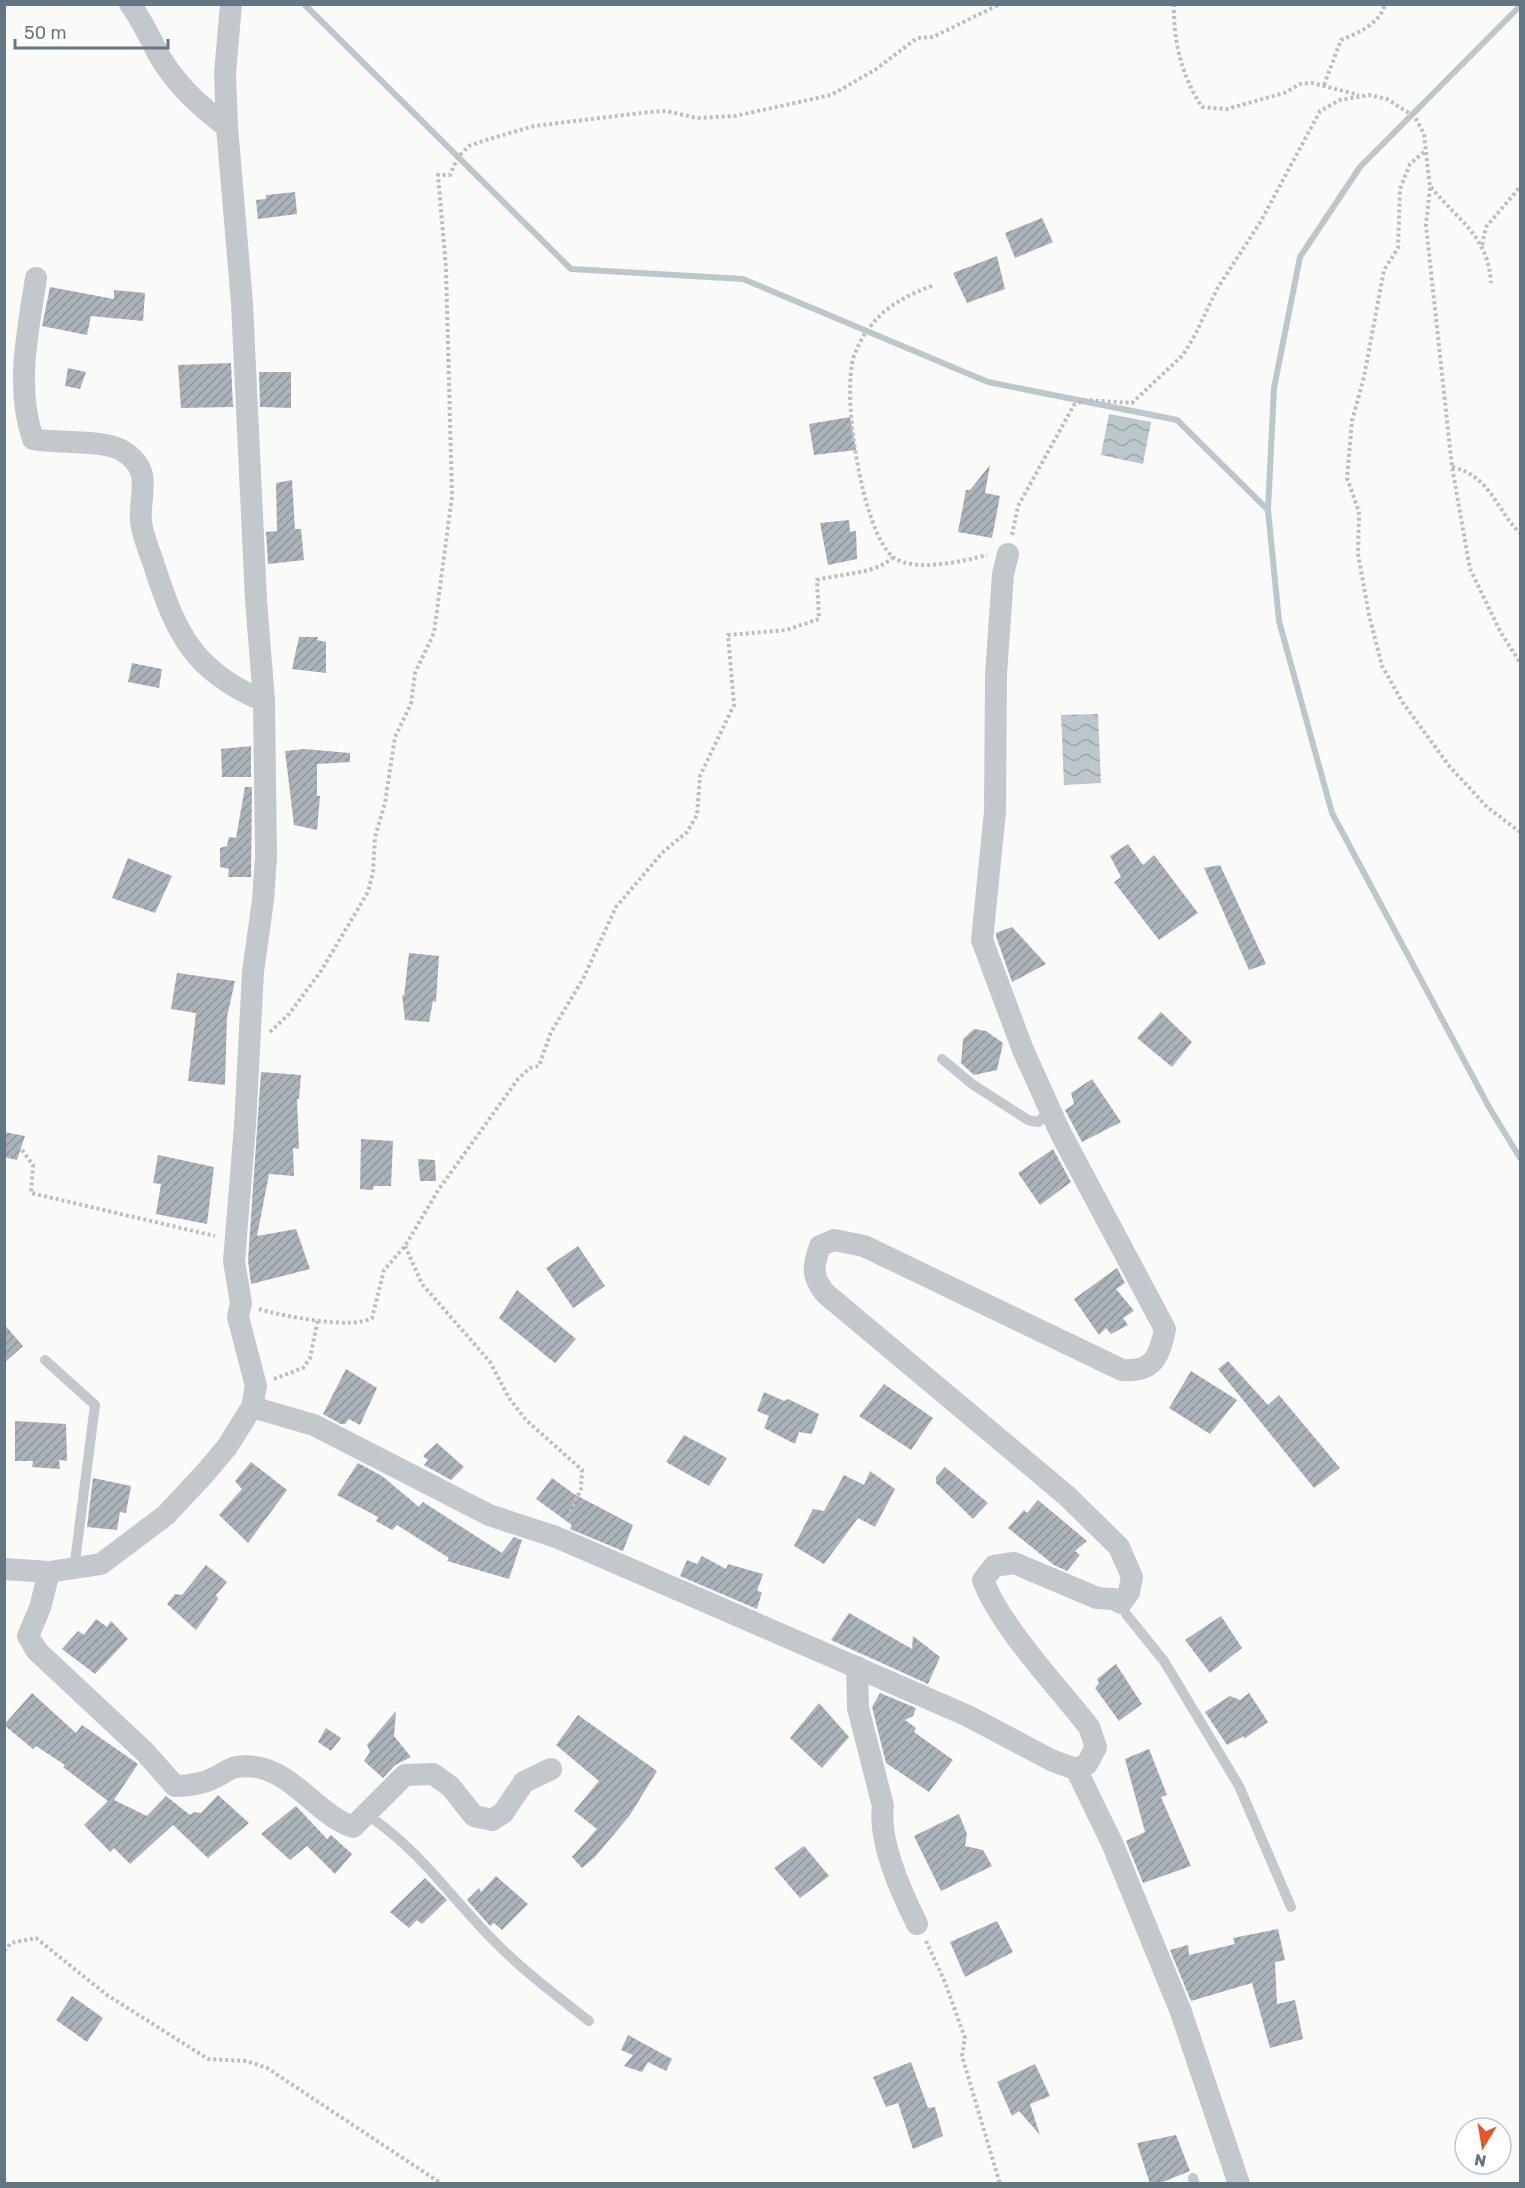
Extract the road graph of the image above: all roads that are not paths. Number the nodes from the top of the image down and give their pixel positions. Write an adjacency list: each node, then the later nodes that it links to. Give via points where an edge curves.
1 (130, 4): 3 (street, via 183,89)
2 (231, 4): 3 (street, via 225,73)
3 (227, 127): 6 (street, via 242,303)
4 (36, 278): 6 (street, via 23,384 27,423 33,439 121,450 135,460 144,476 141,522 178,632 209,669 236,690)
5 (1008, 554): 8 (street, via 1003,574 996,675 995,812 982,940 1023,1050)
6 (264, 701): 10 (street, via 266,857 253,972 234,1261 241,1303 238,1317 256,1386)
7 (942, 1059): 8 (lane, via 972,1084 1028,1120 1038,1122)
8 (1052, 1109): 14 (street, via 1060,1132 1165,1329 1160,1353 1152,1364 1136,1371 1122,1370 864,1246 834,1240 820,1246 813,1270 816,1283 826,1294 1050,1481 1119,1547 1132,1577 1129,1592)
9 (45, 1360): 12 (lane, via 95,1405)
10 (253, 1401): 12 (street, via 227,1447 166,1515 100,1564); 15 (street, via 314,1425 489,1515 556,1537)
11 (4, 1569): 13 (street)
12 (74, 1569): 13 (street)
13 (50, 1572): 18 (street, via 28,1636 37,1651 145,1752 175,1786 203,1782 235,1767 260,1768 283,1776 336,1821 353,1827)
14 (1120, 1604): 17 (street, via 1113,1599 1097,1599 1014,1563 994,1566 983,1580 1003,1617 1089,1727 1096,1747 1087,1764); 19 (lane, via 1164,1661 1239,1786)
15 (857, 1667): 17 (street); 20 (street, via 858,1708 883,1806 881,1819 898,1886)
16 (551, 1769): 18 (street, via 524,1782 503,1813 492,1820 474,1816 450,1786 433,1774 405,1775)
17 (1076, 1769): 22 (street, via 1112,1843 1181,2012)
18 (367, 1815): 21 (lane, via 420,1857 497,1944)
19 (1291, 1907)
20 (917, 1924)
21 (589, 2021)
22 (1239, 2184)

